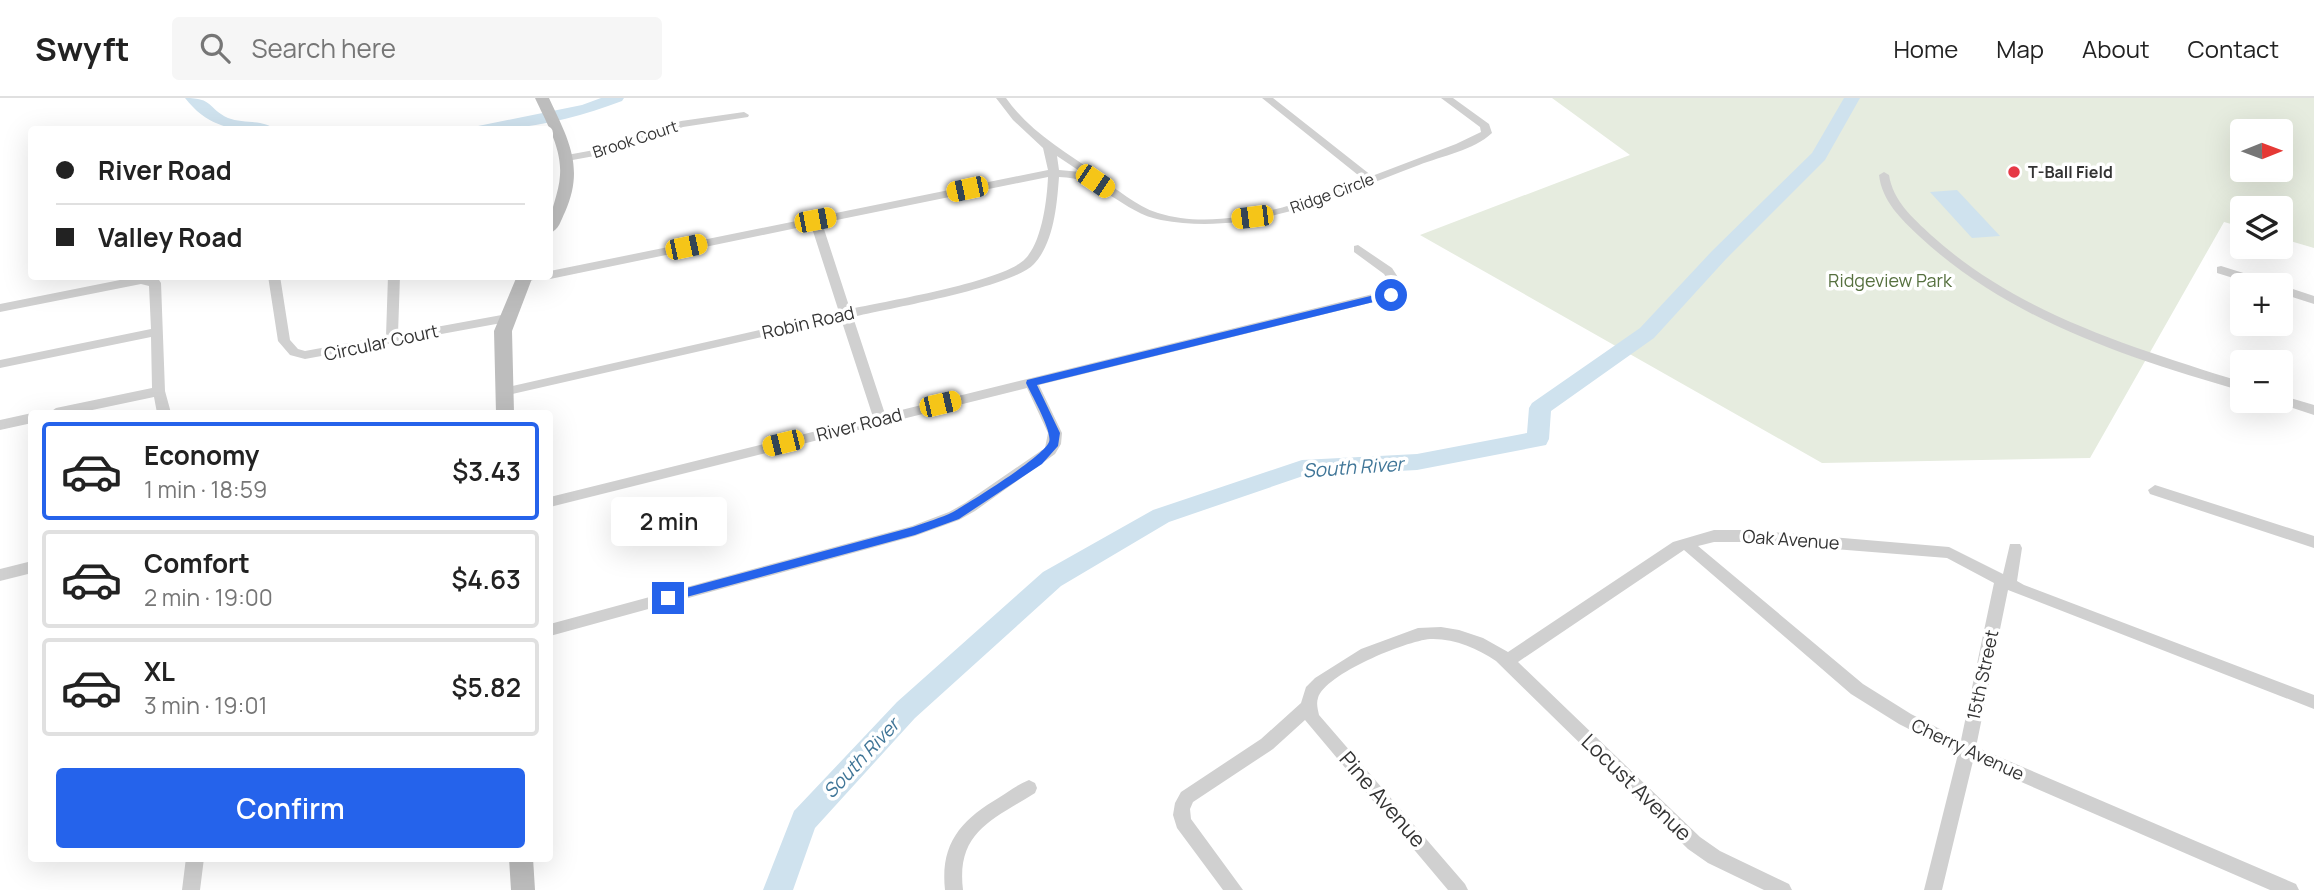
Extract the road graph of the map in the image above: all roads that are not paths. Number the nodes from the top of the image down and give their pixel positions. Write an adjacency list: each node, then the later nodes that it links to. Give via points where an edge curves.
1 (1001, 98): 7 (street, Ridge Circle)
2 (1267, 98): 12 (street)
3 (1446, 98): 12 (street, Ridge Circle, via 1488,132)
4 (542, 99): 6 (main road)
5 (744, 115): 8 (street, Brook Court, via 681,124 607,151)
6 (562, 143): 8 (main road)
7 (1048, 147): 10 (street, via 1043,165); 11 (street, Ridge Circle, via 1092,174); 13 (street)
8 (567, 159): 15 (main road, via 569,181)
9 (1884, 175): 32 (street, via 1889,194 1906,216 1979,281 2070,328)
10 (1025, 176): 13 (street); 14 (street)
11 (1091, 179): 12 (street, Ridge Circle, via 1142,211 1206,221 1272,214); 13 (street, Ridge Circle); 13 (street)
12 (1369, 179)
13 (1053, 184): 26 (street, Robin Road, via 1038,248 1020,269 988,282)
14 (815, 220): 19 (street); 26 (street)
15 (553, 221)
16 (1358, 249): 31 (street, River Road, via 1392,275 1397,285 1394,293)
17 (2221, 270): 18 (street)
18 (2230, 273)
19 (553, 274)
20 (275, 280): 29 (street, Circular Court, via 284,341 294,352 314,356)
21 (394, 280): 29 (street)
22 (528, 280): 27 (main road)
23 (2293, 293): 24 (street)
24 (2314, 300)
25 (0, 308): 28 (street, via 148,280 155,283)
26 (846, 313): 34 (street, Robin Road); 41 (street)
27 (507, 318): 29 (street, Circular Court); 34 (main road, via 502,336)
28 (156, 332): 30 (street); 33 (street)
29 (392, 340)
30 (0, 364)
31 (1031, 383): 41 (street, River Road); 51 (street, via 1055,433 1054,443 1038,461 954,516 915,531)
32 (2230, 383)
33 (159, 391): 36 (street); 37 (street)
34 (503, 392): 38 (main road)
35 (2293, 403): 39 (street)
36 (70, 410)
37 (163, 410)
38 (505, 410)
39 (2314, 410)
40 (28, 419): 42 (street)
41 (880, 420): 44 (street, River Road)
42 (0, 425)
43 (2155, 489): 45 (street)
44 (553, 501)
45 (2314, 542)
46 (1685, 543): 50 (street, Oak Avenue, via 1726,535 1930,550 1957,555); 52 (street, Oak Avenue); 55 (street, Cherry Avenue, via 1857,689)
47 (2015, 548): 50 (street, 15th Street)
48 (28, 568): 49 (street)
49 (0, 575)
50 (2005, 583): 53 (street, Oak Avenue); 55 (street, 15th Street)
51 (553, 629)
52 (1507, 661): 54 (street, via 1489,647 1455,635 1408,637 1336,671 1313,691); 64 (street, Locust Avenue, via 1694,843)
53 (2314, 702)
54 (1308, 707): 62 (street, via 1267,744 1182,804 1183,822); 63 (street, Pine Avenue, via 1312,718)
55 (1967, 751): 65 (street, 15th Street); 66 (street, Cherry Avenue)
56 (1029, 788): 61 (street, via 971,826 962,838 952,866)
57 (194, 862): 59 (street)
58 (521, 862): 60 (main road)
59 (191, 890)
60 (523, 890)
61 (954, 890)
62 (1234, 890)
63 (1459, 890)
64 (1783, 890)
65 (1933, 890)
66 (2290, 890)

